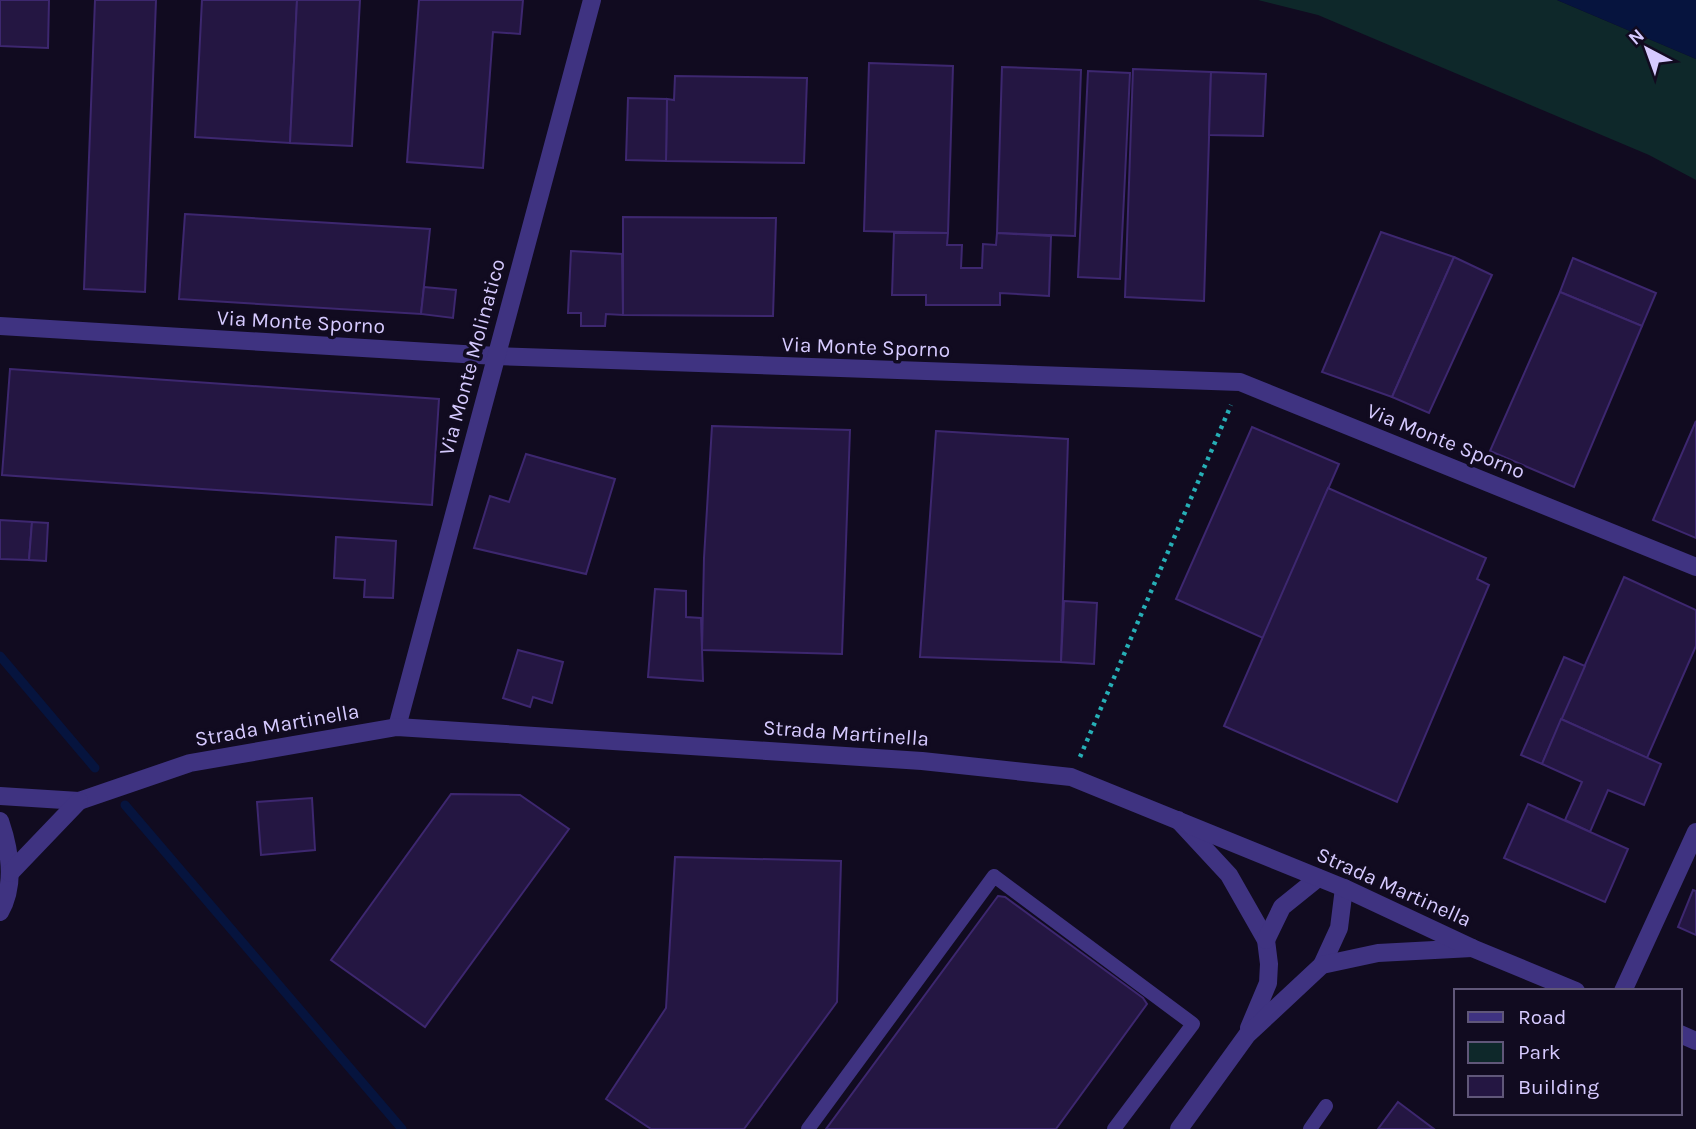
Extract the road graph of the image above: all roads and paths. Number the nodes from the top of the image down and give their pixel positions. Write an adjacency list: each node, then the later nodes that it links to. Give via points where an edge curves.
1 (592, 0): 3 (street, Via Monte Molinatico)
2 (0, 326): 3 (street, Via Monte Sporno)
3 (496, 356): 4 (street, Via Monte Sporno); 6 (street, Via Monte Molinatico)
4 (1240, 383): 5 (street, Via Monte Sporno); 7 (path)
5 (1696, 567)
6 (397, 727): 7 (street, Strada Martinella, via 922,761); 9 (street, Strada Martinella, via 190,763)
7 (1071, 777): 10 (street, Strada Martinella)
8 (0, 796): 9 (street, Strada Martinella)
9 (79, 801): 13 (street, Strada Martinella)
10 (1178, 820): 14 (street, Strada Martinella); 17 (street, via 1229,875)
11 (0, 821): 13 (street, Strada Martinella)
12 (1696, 832): 21 (street)
13 (10, 873): 16 (street, Strada Martinella)
14 (1318, 878): 15 (street, Strada Martinella); 17 (street, via 1282,907)
15 (1344, 888): 18 (street, Strada Martinella); 19 (street, via 1339,928)
16 (0, 912)
17 (1265, 940): 22 (street, via 1268,983)
18 (1472, 948): 19 (street, via 1378,953); 20 (street, Strada Martinella)
19 (1322, 965): 22 (street)
20 (1571, 989)
21 (1624, 989)
22 (1247, 1035): 26 (street)
23 (1326, 1106): 27 (lane)
24 (808, 1129): 25 (lane, via 994,876 1193,1024)
25 (1114, 1129)
26 (1179, 1129)
27 (1310, 1129)

